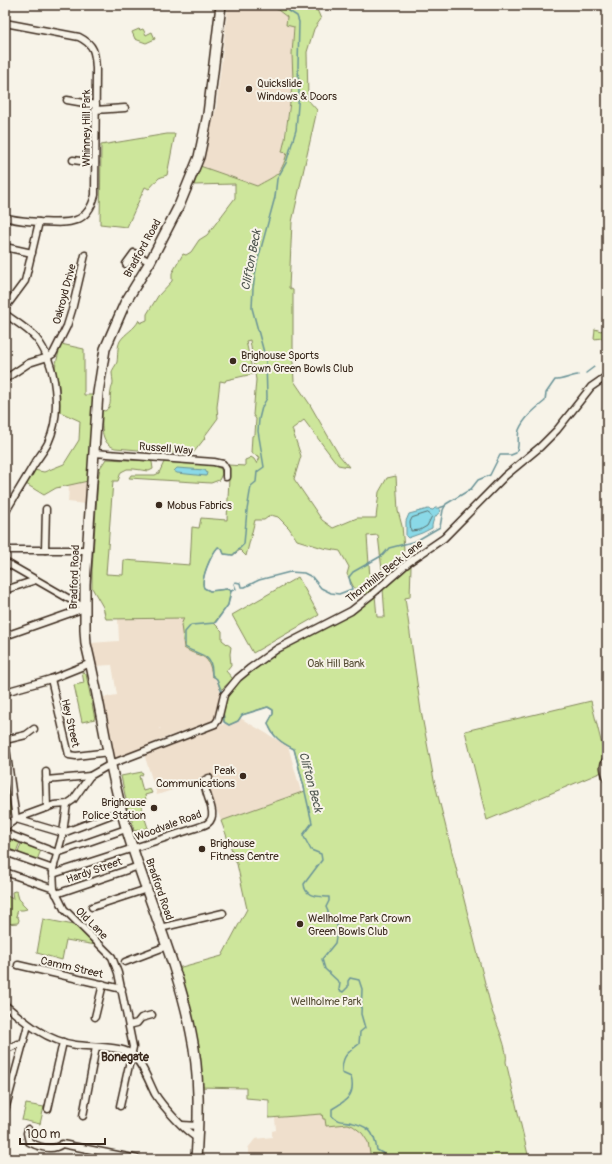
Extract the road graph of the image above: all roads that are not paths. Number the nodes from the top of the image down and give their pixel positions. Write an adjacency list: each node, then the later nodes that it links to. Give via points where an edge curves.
1 (221, 5): 13 (main road, Bradford Road, via 208,114 198,157 180,206)
2 (5, 24): 4 (street, Whinney Hill Park, via 80,37 90,44 95,54)
3 (67, 100): 4 (street)
4 (95, 108): 5 (street); 7 (street, Whinney Hill Park)
5 (125, 108)
6 (73, 160): 7 (street)
7 (95, 163): 9 (street, Whinney Hill Park, via 95,195 90,211 69,223)
8 (5, 217): 9 (street, Whinney Hill Park)
9 (39, 222): 11 (street)
10 (5, 247): 11 (street)
11 (32, 253): 15 (street, via 25,280)
12 (85, 255): 17 (street, Oakroyd Drive, via 67,326 53,354)
13 (150, 262): 14 (street, via 134,253); 20 (main road, Bradford Road, via 125,303 105,348 98,392)
14 (126, 264)
15 (5, 308)
16 (5, 314): 17 (street, via 36,338)
17 (48, 357): 19 (street, via 29,363); 23 (street, via 55,392 53,429 48,442)
18 (607, 376): 39 (street, Thornhills Beck Lane, via 591,388 540,447 505,476 444,538 409,562 351,611 277,649 238,678 224,695 215,724)
19 (5, 379)
20 (94, 453): 21 (street, Russell Way, via 214,462 222,464 226,469); 26 (main road, Bradford Road)
21 (226, 477)
22 (46, 509): 25 (street)
23 (5, 513)
24 (5, 550): 25 (street)
25 (45, 550): 26 (street)
26 (87, 550): 30 (main road, Bradford Road)
27 (5, 562): 28 (street)
28 (36, 580): 29 (street); 30 (street)
29 (5, 590)
30 (84, 608): 31 (street); 32 (main road, Bradford Road, via 86,644)
31 (5, 636)
32 (91, 663): 33 (street); 37 (main road, Bradford Road)
33 (50, 679): 34 (street); 37 (street, Hey Street, via 68,755)
34 (5, 692)
35 (34, 729): 36 (street, via 26,735)
36 (5, 742): 45 (street)
37 (109, 752): 39 (main road, Bradford Road)
38 (607, 759): 43 (street, via 604,768)
39 (111, 764): 41 (street); 48 (main road, Bradford Road)
40 (46, 772): 44 (street)
41 (90, 776): 44 (street); 46 (street, via 74,800)
42 (209, 778): 54 (street, Woodvale Road, via 205,780 204,785 212,811 208,823)
43 (607, 778)
44 (46, 780): 47 (street)
45 (8, 786): 49 (street)
46 (67, 804): 47 (street); 53 (street, Old Lane)
47 (47, 808): 49 (street)
48 (121, 812): 51 (main road, Bradford Road); 53 (street)
49 (16, 819): 50 (street); 53 (street)
50 (5, 828)
51 (126, 830): 54 (main road, Bradford Road); 56 (street)
52 (5, 833): 56 (street)
53 (63, 833): 56 (street, Old Lane)
54 (133, 848): 57 (main road, Bradford Road); 59 (street)
55 (5, 852): 59 (street)
56 (57, 853): 59 (street, Old Lane)
57 (138, 866): 60 (main road, Bradford Road); 61 (street, Hardy Street)
58 (5, 872): 61 (street)
59 (53, 872): 61 (street, Old Lane)
60 (147, 889): 62 (street); 64 (main road, Bradford Road)
61 (55, 891): 69 (street, Old Lane, via 64,909 112,957)
62 (92, 907)
63 (223, 913): 64 (street)
64 (160, 928): 65 (main road, Bradford Road)
65 (167, 946): 66 (street); 85 (main road, Bradford Road, via 192,1033 198,1087)
66 (125, 962)
67 (18, 965): 68 (street, Camm Street)
68 (103, 984): 69 (street, Camm Street); 72 (street)
69 (122, 989): 74 (street, Old Lane)
70 (5, 1005): 73 (street)
71 (152, 1016): 74 (street, via 141,1018 137,1023)
72 (95, 1017)
73 (28, 1025): 75 (street); 76 (street)
74 (129, 1025): 79 (street, Old Lane)
75 (62, 1042): 77 (street); 81 (street)
76 (23, 1045): 78 (street, via 18,1044); 82 (street)
77 (96, 1046): 79 (street); 83 (street)
78 (5, 1050)
79 (132, 1054): 80 (street); 84 (street, via 136,1057 158,1100)
80 (120, 1106)
81 (48, 1109)
82 (5, 1110)
83 (83, 1116)
84 (182, 1124): 85 (street); 87 (street)
85 (198, 1126): 87 (main road, Bradford Road)
86 (28, 1128): 88 (street, via 29,1142 37,1146 53,1148 62,1144)
87 (198, 1138): 89 (main road, Bradford Road)
88 (138, 1159)
89 (196, 1159)

